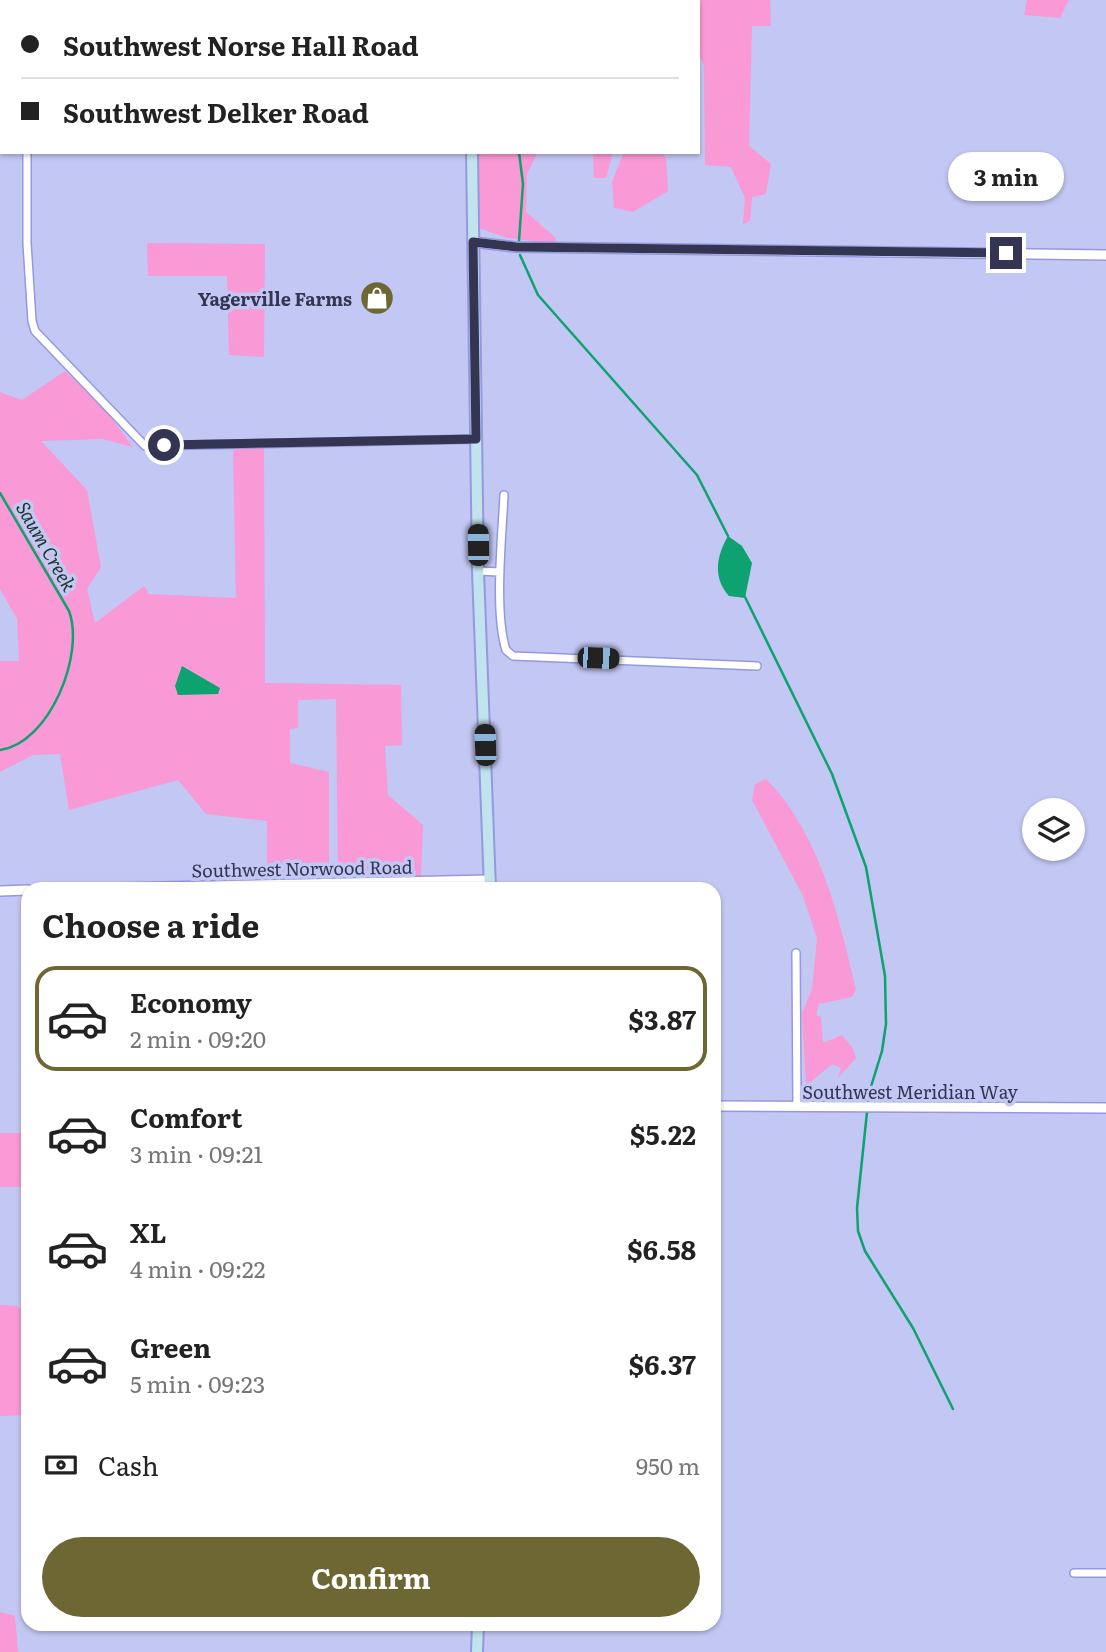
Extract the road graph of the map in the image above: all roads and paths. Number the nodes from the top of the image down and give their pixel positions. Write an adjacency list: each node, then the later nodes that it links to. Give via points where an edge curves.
1 (27, 154): 5 (street, via 27,243 35,331 145,446)
2 (472, 154): 3 (main road)
3 (473, 242): 4 (street, via 528,247); 5 (main road)
4 (1106, 255)
5 (476, 439): 7 (main road)
6 (504, 495): 8 (street)
7 (478, 571): 8 (street); 10 (main road)
8 (500, 572): 9 (street, via 504,642 513,656)
9 (757, 666)
10 (490, 882)
11 (21, 890): 12 (street)
12 (0, 891)
13 (796, 953): 15 (street)
14 (721, 1106): 15 (street, Southwest Meridian Way)
15 (797, 1106): 16 (street, Southwest Meridian Way)
16 (1106, 1108)
17 (1074, 1573): 18 (street)
18 (1106, 1573)
19 (478, 1631): 20 (main road)
20 (477, 1652)

